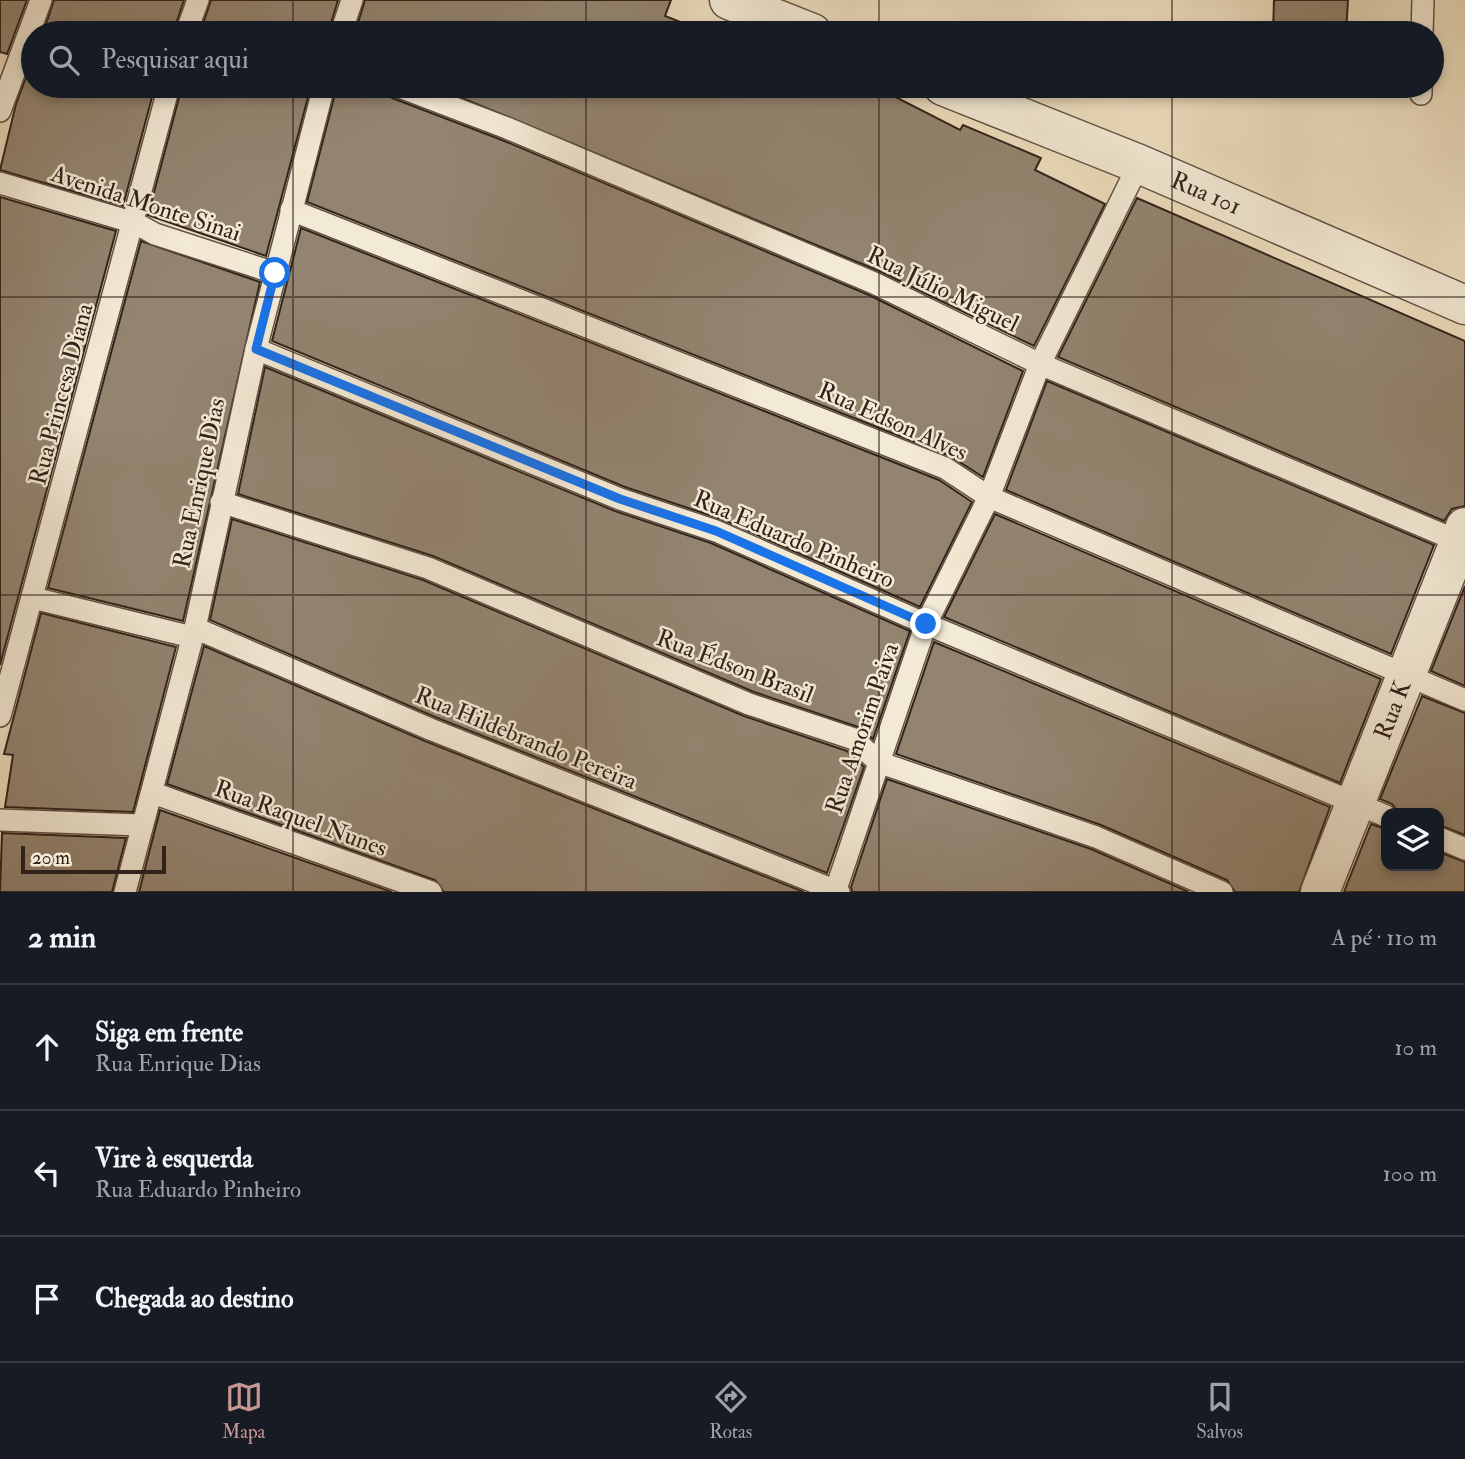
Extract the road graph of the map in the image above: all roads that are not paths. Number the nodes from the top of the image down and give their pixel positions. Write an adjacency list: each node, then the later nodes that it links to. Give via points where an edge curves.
1 (41, 0): 6 (lane)
2 (198, 0): 7 (lane)
3 (352, 0): 8 (lane)
4 (729, 0): 9 (street)
5 (1423, 0): 10 (lane)
6 (33, 21)
7 (190, 21)
8 (345, 21)
9 (782, 21)
10 (1422, 21)
11 (21, 54): 16 (lane)
12 (166, 98): 20 (lane, Rua Princesa Diana)
13 (321, 98): 19 (lane, Rua Enrique Dias)
14 (428, 98): 24 (lane, Rua Júlio Miguel, via 874,283)
15 (973, 98): 17 (street, Rua 101)
16 (0, 111)
17 (1139, 164): 22 (street, Rua 101); 24 (lane, Rua Amorim Paiva)
18 (0, 183): 20 (lane, Avenida Monte Sinai)
19 (291, 210): 21 (lane, Rua Enrique Dias); 25 (lane, Rua Edson Alves, via 945,468)
20 (135, 223): 21 (lane, Avenida Monte Sinai, via 155,234); 28 (lane, Rua Princesa Diana)
21 (275, 273): 23 (lane, Rua Enrique Dias)
22 (1465, 305)
23 (256, 349): 26 (lane, Rua Enrique Dias); 29 (lane, Rua Eduardo Pinheiro, via 620,499 716,531)
24 (1040, 364): 25 (lane, Rua Amorim Paiva); 27 (lane, Rua Júlio Miguel)
25 (989, 497): 29 (lane, Rua Amorim Paiva); 31 (lane, Rua Edson Alves)
26 (221, 502): 30 (lane, Rua Enrique Dias); 34 (lane, Rua Édson Brasil, via 428,568 749,704 854,739)
27 (1463, 538): 31 (street, Rua K)
28 (33, 598): 30 (lane, Rua Hildebrando Pereira); 33 (lane, Rua Princesa Diana)
29 (926, 624): 34 (lane, Rua Amorim Paiva); 36 (lane, Rua Eduardo Pinheiro)
30 (194, 633): 35 (lane, Rua Enrique Dias); 41 (lane, Rua Hildebrando Pereira)
31 (1406, 675): 32 (lane, Rua Edson Alves); 36 (street, Rua K)
32 (1465, 700)
33 (0, 716)
34 (878, 762): 41 (lane, Rua Amorim Paiva); 44 (lane, Rua Édson Brasil, via 1096,837)
35 (153, 793): 38 (lane, Rua Enrique Dias); 43 (lane, Rua Raquel Nunes)
36 (1371, 810): 45 (street, Rua K)
37 (0, 820): 38 (lane)
38 (140, 825): 42 (lane, Rua Enrique Dias)
39 (1444, 840): 40 (lane)
40 (1465, 849)
41 (836, 891)
42 (125, 892)
43 (431, 892)
44 (1222, 892)
45 (1320, 892)

